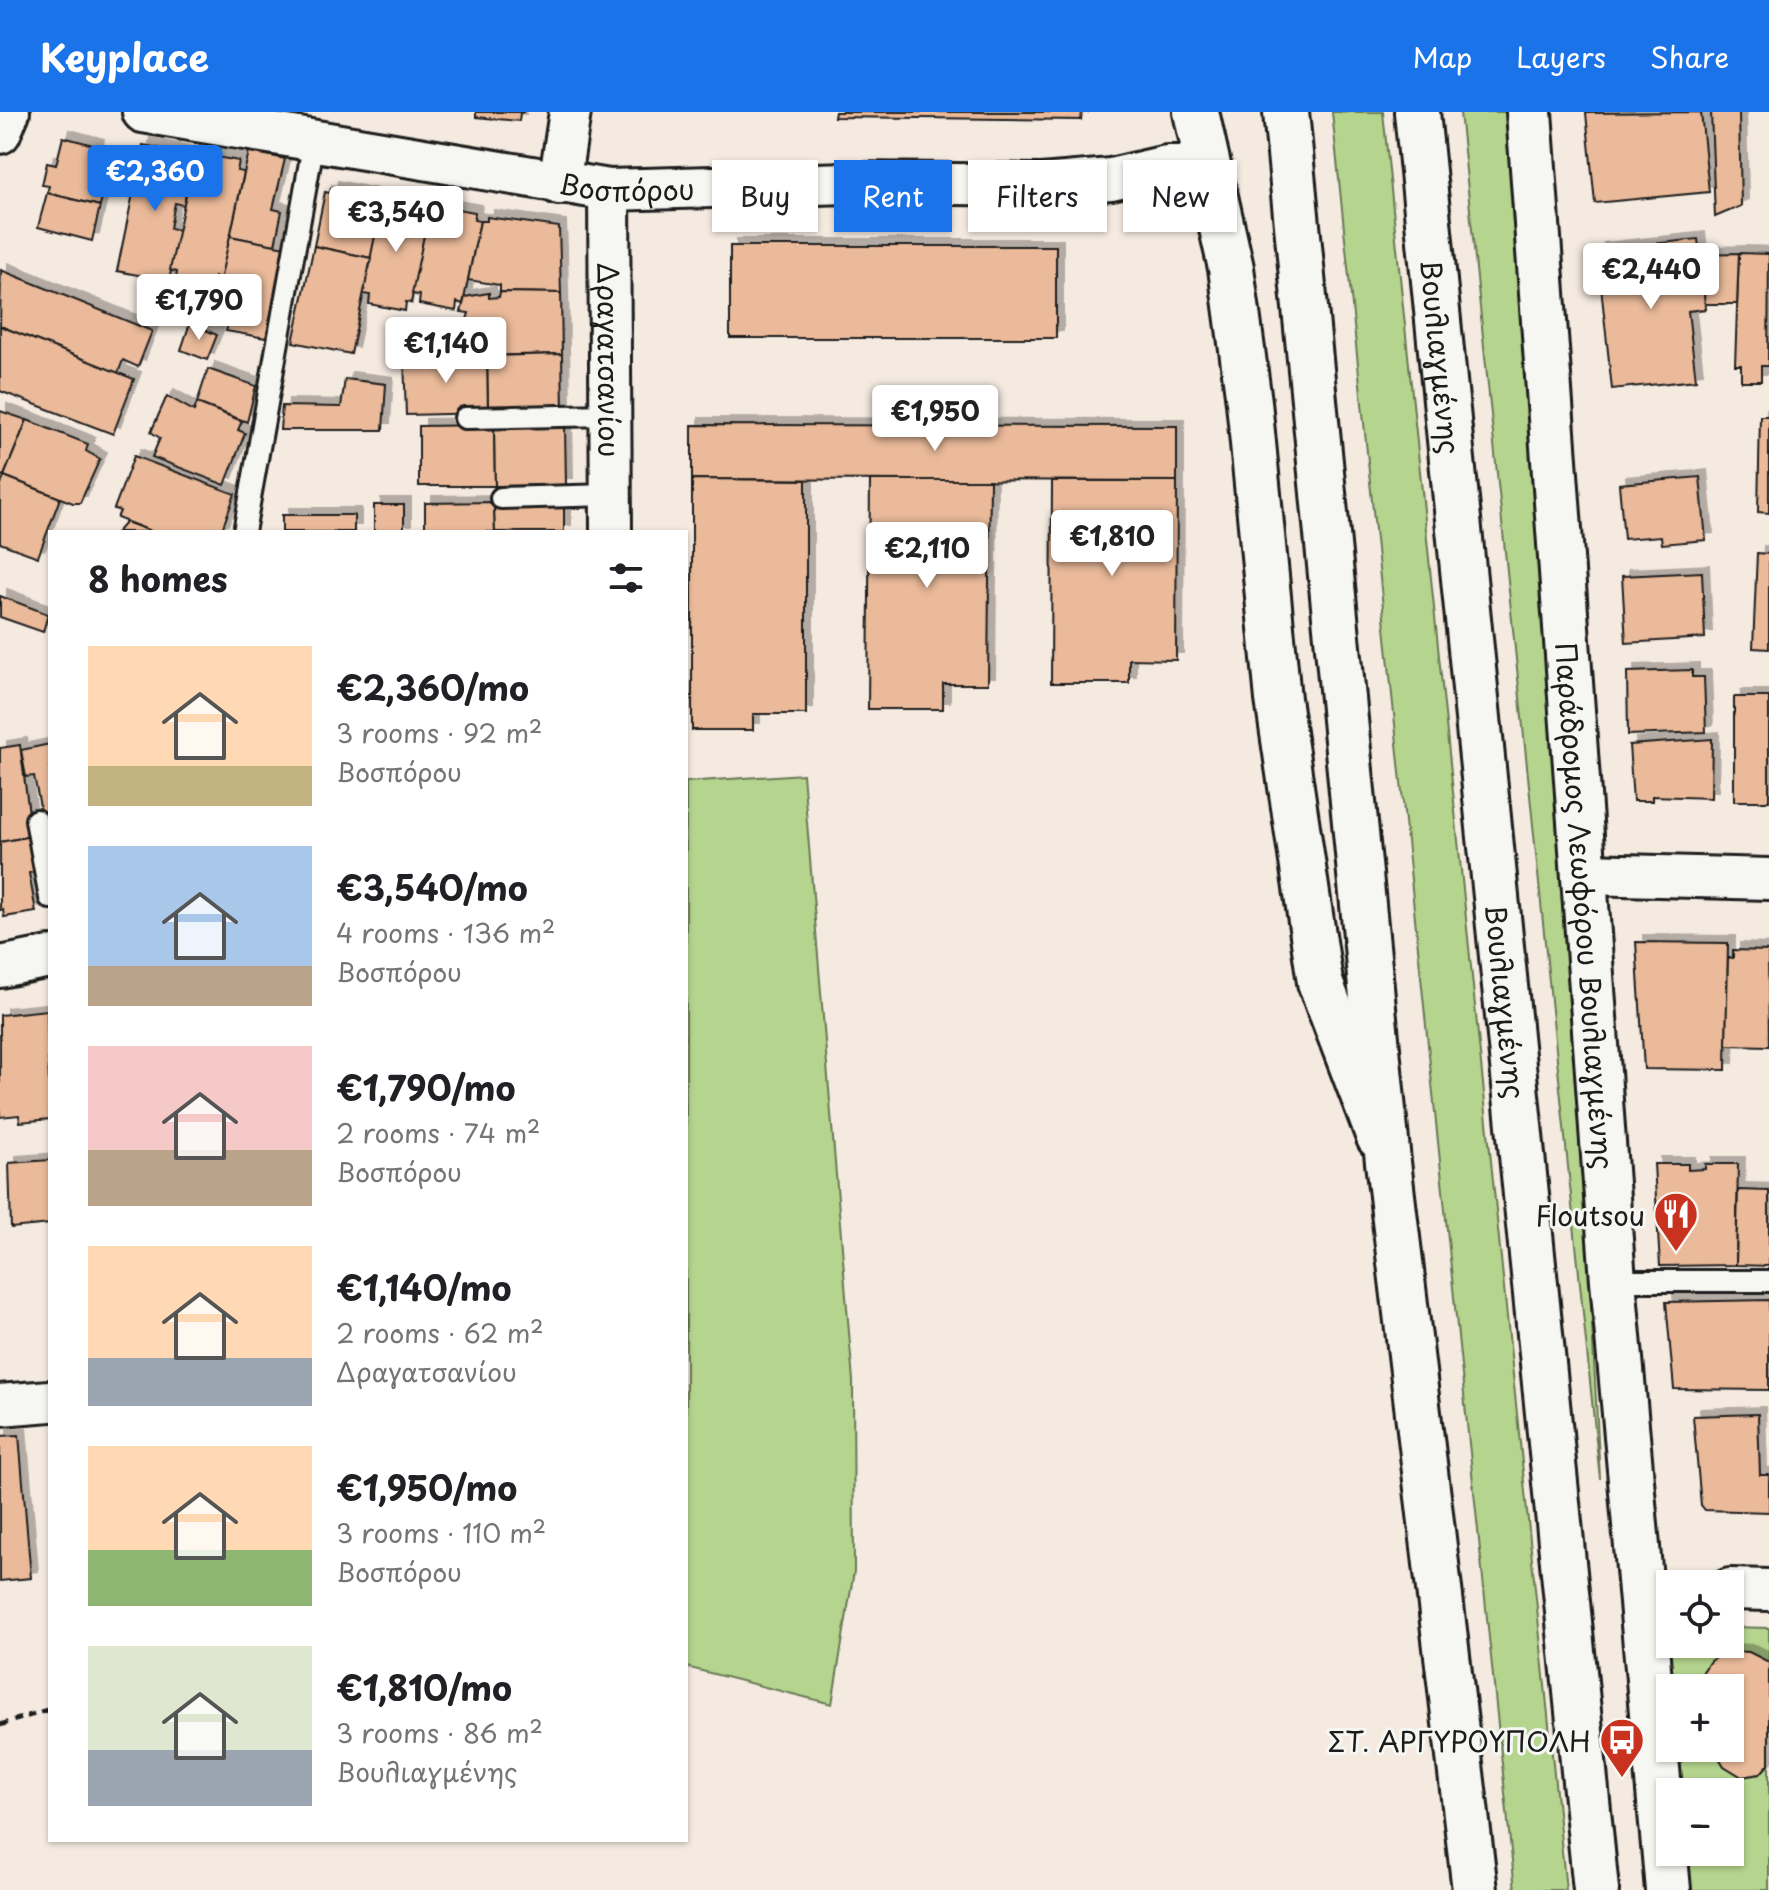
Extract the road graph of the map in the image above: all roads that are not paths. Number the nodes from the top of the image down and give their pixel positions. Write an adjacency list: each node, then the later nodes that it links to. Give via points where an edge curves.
1 (9, 112): 8 (street)
2 (143, 112): 9 (street, Βοσπόρου)
3 (570, 112): 12 (street)
4 (1196, 112): 10 (main road)
5 (1286, 112): 26 (main road)
6 (1417, 112): 35 (main road, Βουλιαγμένης)
7 (1529, 112): 21 (main road, Παράδρομος Λεωφόρου Βουλιαγμένης)
8 (0, 133)
9 (314, 140): 12 (street, Βοσπόρου); 19 (lane)
10 (1207, 160)
11 (1123, 176): 13 (street, Βοσπόρου, via 1042,185 849,183)
12 (559, 184): 13 (street, Βοσπόρου)
13 (609, 190): 15 (street, Δραγατσανίου)
14 (1223, 232): 26 (main road, via 1240,334 1278,699 1320,982)
15 (610, 415): 16 (lane); 18 (street, Δραγατσανίου)
16 (465, 418)
17 (501, 498): 18 (lane)
18 (610, 513)
19 (244, 530)
20 (36, 820): 23 (lane)
21 (1586, 874): 22 (street); 27 (main road, Παράδρομος Λεωφόρου Βουλιαγμένης)
22 (1769, 879)
23 (48, 887)
24 (48, 957): 25 (street)
25 (0, 967)
26 (1388, 1162): 34 (main road)
27 (1613, 1281): 28 (lane); 31 (main road, Παράδρομος Λεωφόρου Βουλιαγμένης)
28 (1769, 1281)
29 (48, 1401): 30 (street)
30 (0, 1405)
31 (1654, 1587): 36 (main road, Παράδρομος Λεωφόρου Βουλιαγμένης)
32 (1744, 1589): 33 (street)
33 (1769, 1590)
34 (1475, 1890)
35 (1596, 1890)
36 (1668, 1890)

